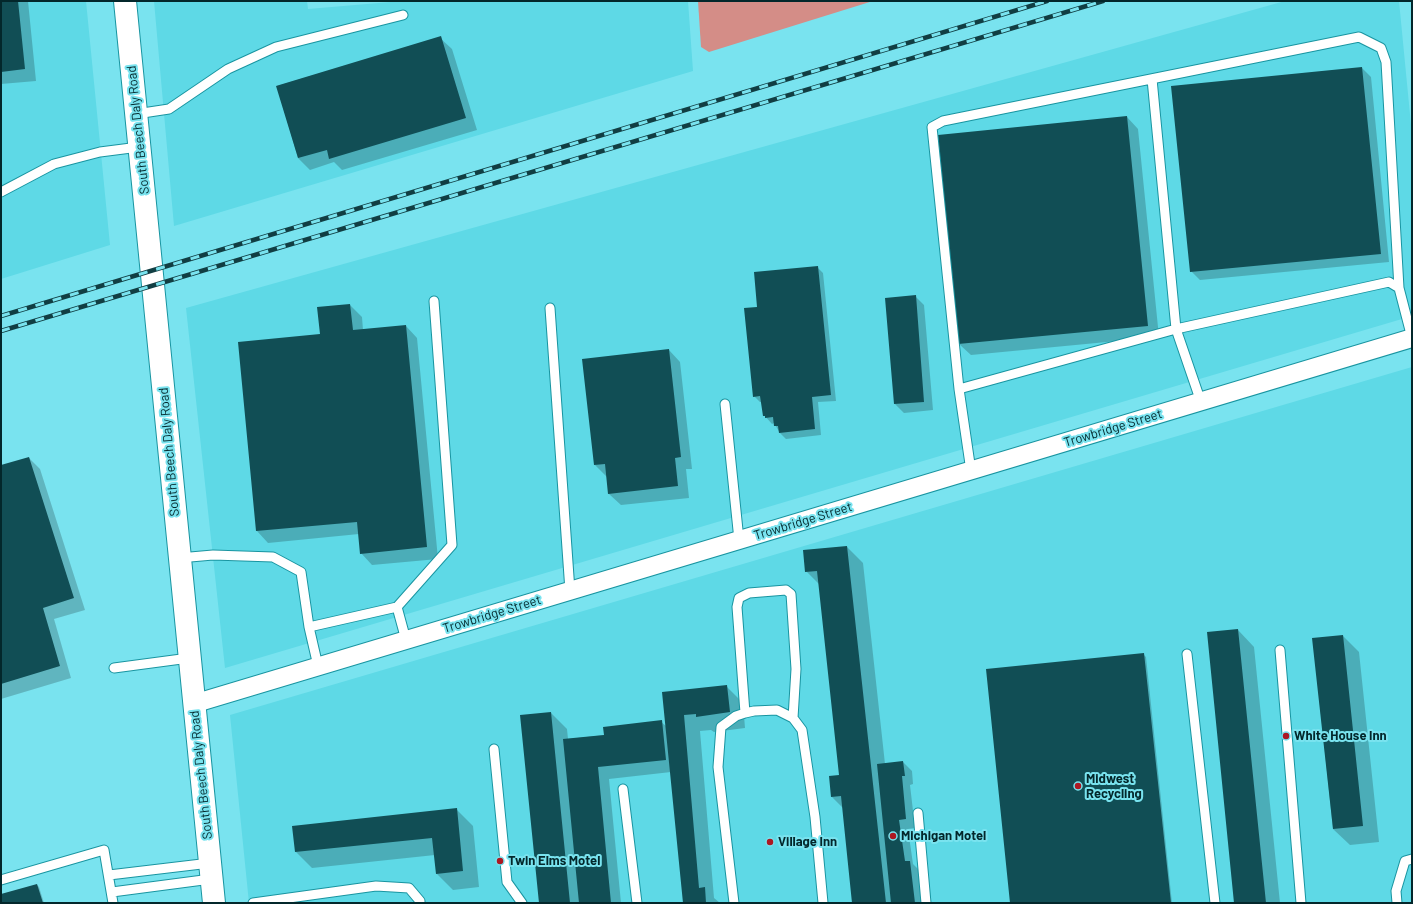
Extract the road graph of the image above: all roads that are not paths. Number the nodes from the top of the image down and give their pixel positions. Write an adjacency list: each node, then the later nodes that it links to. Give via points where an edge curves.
1 (125, 1): 4 (main road, South Beech Daly Road)
2 (403, 15): 4 (lane, via 276,47 228,69 169,109)
3 (1152, 79): 7 (lane, via 1359,37 1381,48 1386,62); 10 (lane); 12 (lane, via 943,121 932,127)
4 (136, 114): 5 (main road, South Beech Daly Road)
5 (140, 147): 6 (lane, via 100,152 54,164); 17 (main road, South Beech Daly Road)
6 (1, 192)
7 (1399, 288): 10 (lane, via 1389,282); 11 (lane)
8 (434, 301): 19 (lane, via 452,545)
9 (550, 308): 18 (lane)
10 (1176, 329): 12 (lane); 13 (lane)
11 (1412, 338): 13 (street, Trowbridge Street)
12 (959, 389): 15 (lane)
13 (1201, 402): 15 (street, Trowbridge Street)
14 (725, 404): 16 (lane)
15 (971, 471): 16 (street, Trowbridge Street)
16 (740, 540): 18 (street, Trowbridge Street)
17 (179, 558): 20 (lane, via 214,555 273,557 301,572); 24 (main road, South Beech Daly Road)
18 (570, 591): 21 (street, Trowbridge Street)
19 (397, 607): 20 (lane); 21 (lane)
20 (309, 626): 25 (lane)
21 (406, 640): 25 (street, Trowbridge Street)
22 (1280, 650): 48 (lane)
23 (1187, 654): 47 (lane)
24 (189, 658): 26 (lane); 27 (main road, South Beech Daly Road)
25 (318, 666): 27 (street, Trowbridge Street)
26 (114, 668)
27 (193, 704): 34 (main road, South Beech Daly Road)
28 (745, 713): 29 (lane, via 777,710); 29 (lane, via 737,607 739,598 750,593 786,590 791,594 796,670); 44 (lane, via 736,716 721,728 718,767)
29 (793, 718): 45 (lane, via 802,730 815,817)
30 (494, 749): 42 (lane, via 507,882)
31 (623, 789): 43 (lane)
32 (918, 813): 46 (lane)
33 (1412, 859): 49 (lane, via 1405,861 1396,891)
34 (210, 871): 35 (lane); 37 (lane); 39 (main road, South Beech Daly Road)
35 (109, 875): 36 (lane, via 104,850); 37 (lane)
36 (1, 880)
37 (112, 892): 38 (lane)
38 (113, 903)
39 (214, 903)
40 (254, 903): 41 (lane, via 376,886 409,888)
41 (420, 903)
42 (522, 903)
43 (637, 903)
44 (734, 903)
45 (823, 903)
46 (926, 903)
47 (1215, 903)
48 (1301, 903)
49 (1397, 903)

